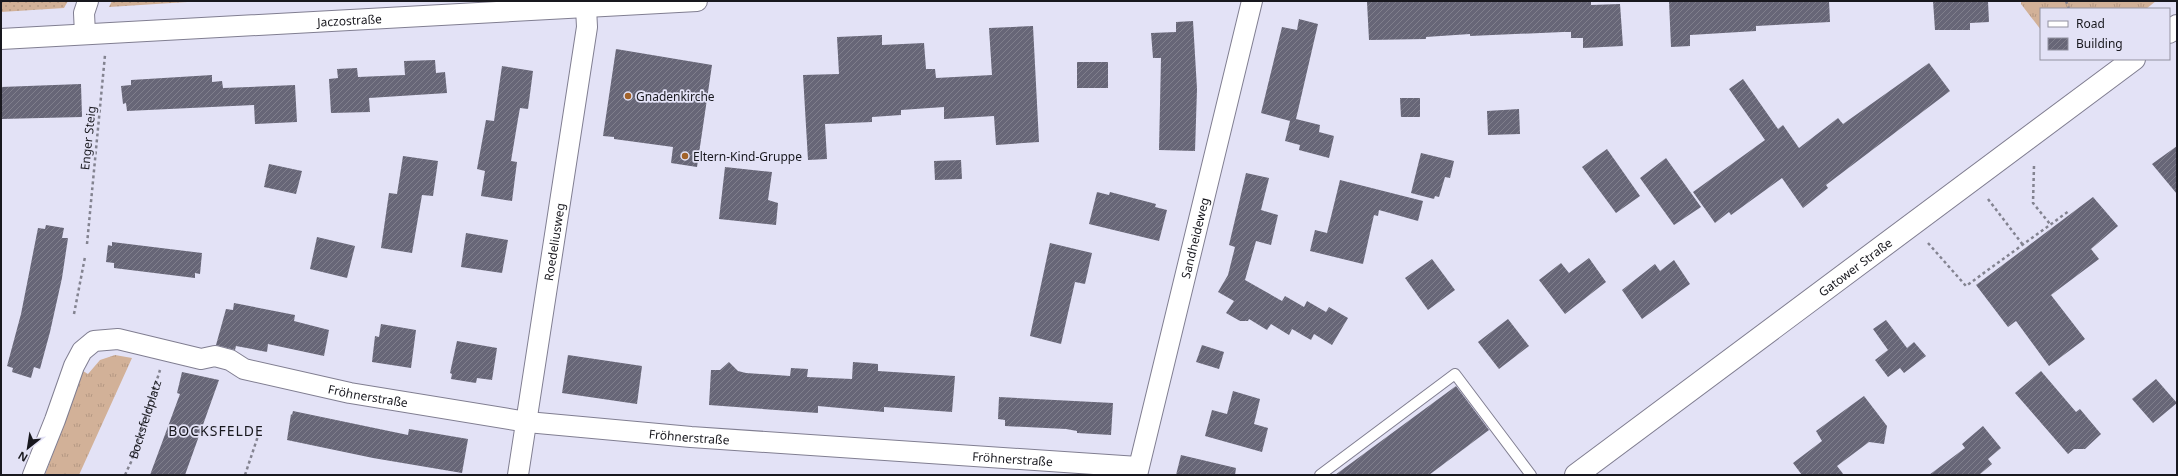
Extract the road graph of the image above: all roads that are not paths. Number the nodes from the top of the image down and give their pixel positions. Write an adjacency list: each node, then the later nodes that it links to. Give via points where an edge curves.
1 (88, 1): 5 (street, via 84,13)
2 (697, 1): 4 (street, Jaczostraße)
3 (1252, 1): 9 (street, Sandheideweg)
4 (586, 8): 5 (street, Jaczostraße); 8 (street, Roedeliusweg, via 587,27)
5 (84, 34): 6 (street, Jaczostraße)
6 (1, 39)
7 (2133, 60): 14 (main road, Gatower Straße)
8 (527, 422): 9 (street, Fröhnerstraße); 10 (street, Fröhnerstraße, via 350,393 244,369 230,360 208,356 201,359 118,339 94,341 82,351 74,366); 11 (street, Roedeliusweg)
9 (1138, 471)
10 (33, 475)
11 (518, 475)
12 (1320, 475): 13 (lane, via 1455,374)
13 (1531, 475)
14 (1576, 475)

